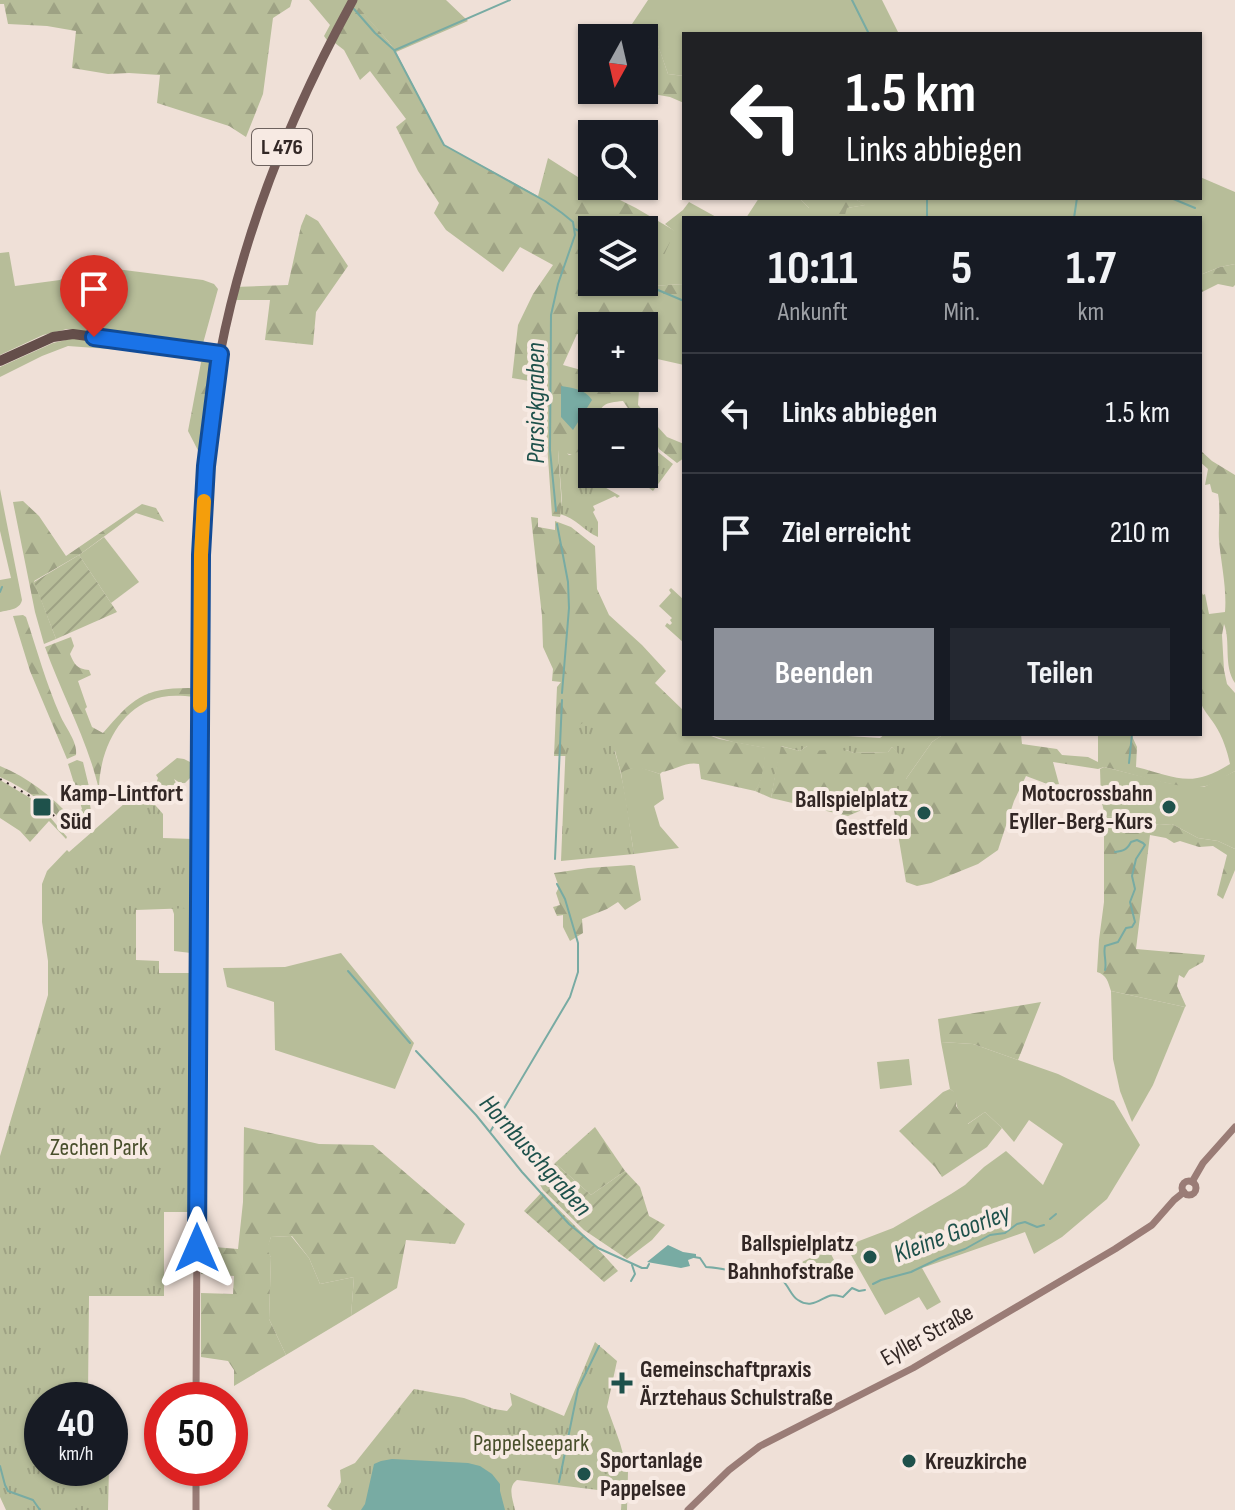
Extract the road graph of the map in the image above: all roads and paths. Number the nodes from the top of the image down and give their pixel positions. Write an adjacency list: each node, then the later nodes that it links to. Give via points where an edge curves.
1 (352, 2): 2 (main road, L 476, via 310,81 264,190)
2 (220, 354): 3 (highway, via 73,334 53,337); 5 (main road, L 476, via 201,555)
3 (0, 361)
4 (1235, 1127): 8 (main road, Eyller Straße, via 1152,1225 913,1368 760,1446)
5 (196, 1382)
6 (196, 1486): 7 (main road)
7 (196, 1510)
8 (688, 1510)

